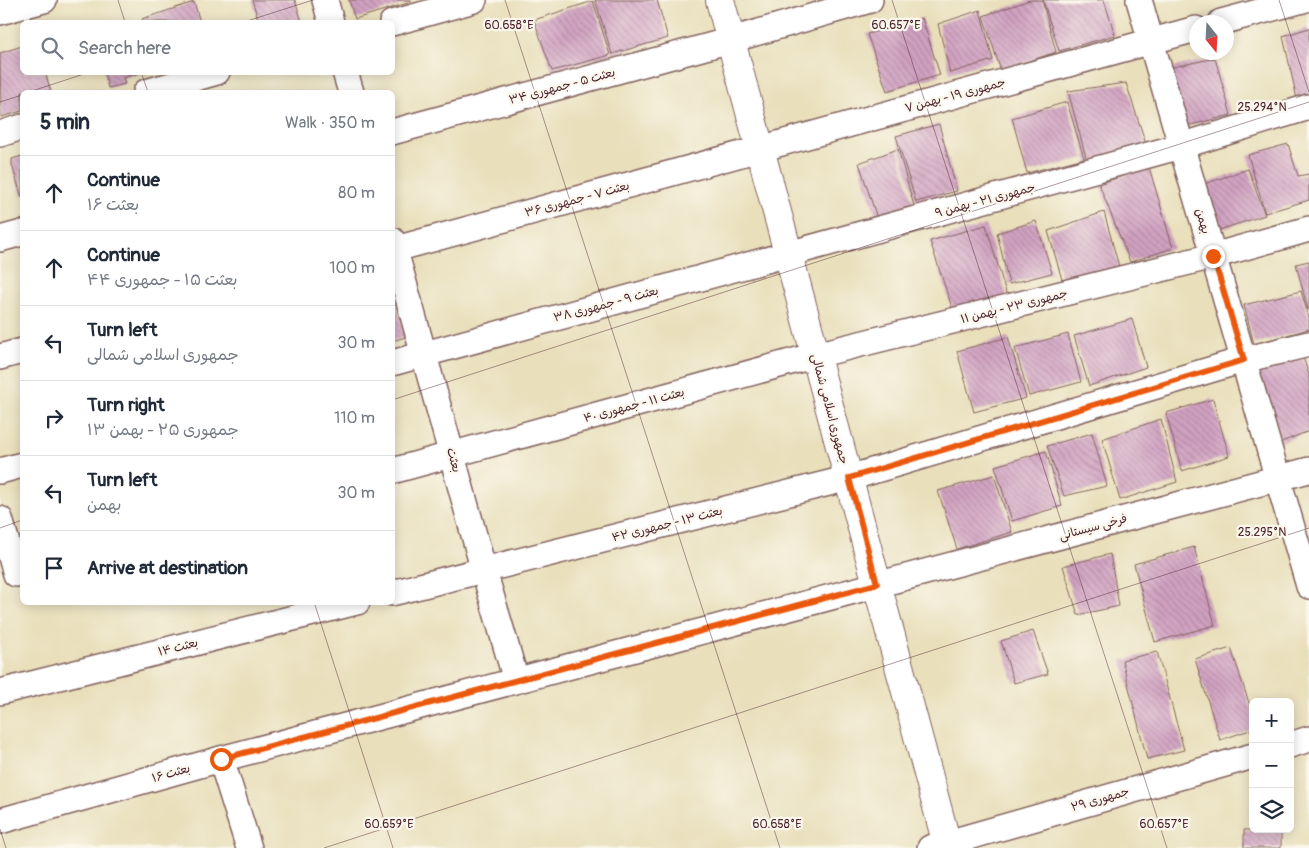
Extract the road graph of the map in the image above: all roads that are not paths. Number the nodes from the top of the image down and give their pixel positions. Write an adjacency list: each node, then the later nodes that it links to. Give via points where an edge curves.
1 (44, 0): 8 (street)
2 (325, 0): 10 (street)
3 (474, 0): 11 (street)
4 (720, 0): 13 (street, جمهوری اسلامی شمالی)
5 (870, 0): 13 (street, بعثت ۵ - جمهوری ۳۴)
6 (1139, 0): 14 (street, بهمن)
7 (1303, 0): 9 (street)
8 (0, 12)
9 (1234, 19)
10 (330, 20)
11 (395, 22)
12 (1189, 31): 14 (street, جمهوری ۱۹ - بهمن ۷)
13 (731, 40): 21 (street, بعثت ۵ - جمهوری ۳۴); 24 (street, جمهوری اسلامی شمالی)
14 (1151, 42): 23 (street, بهمن); 24 (street, جمهوری ۱۹ - بهمن ۷)
15 (206, 75): 17 (street)
16 (346, 75): 18 (street)
17 (153, 90)
18 (350, 90)
19 (1309, 107): 23 (street, جمهوری ۲۱ - بهمن ۹)
20 (20, 128): 22 (street)
21 (395, 131)
22 (0, 134)
23 (1181, 146): 30 (street, جمهوری ۲۱ - بهمن ۹); 31 (street, بهمن)
24 (760, 149): 28 (street, بعثت ۷ - جمهوری ۳۶); 30 (street, جمهوری اسلامی شمالی)
25 (1309, 229): 31 (street, جمهوری ۲۳ - بهمن ۱۱)
26 (20, 234): 27 (street)
27 (0, 239)
28 (395, 245)
29 (395, 253): 34 (street, بعثت)
30 (788, 254): 34 (street, بعثت ۹ - جمهوری ۳۸); 35 (street, جمهوری اسلامی شمالی)
31 (1213, 256): 35 (street, جمهوری ۲۳ - بهمن ۱۱); 37 (street, بهمن)
32 (1309, 344): 37 (street, بعثت ۱۳ - جمهوری ۴۲)
33 (20, 352): 36 (street)
34 (424, 354): 38 (street, بعثت ۹ - جمهوری ۳۸); 39 (street, بعثت)
35 (816, 355): 39 (street, بعثت ۱۱ - جمهوری ۴۰); 44 (street, جمهوری اسلامی شمالی)
36 (0, 357)
37 (1244, 360): 44 (street, بعثت ۱۳ - جمهوری ۴۲); 45 (street, بهمن)
38 (395, 362)
39 (452, 454): 41 (street, بعثت ۱۱ - جمهوری ۴۰); 47 (street, بعثت)
40 (20, 466): 43 (street)
41 (395, 470)
42 (1309, 470): 45 (street, فرخی سیستانی)
43 (0, 471)
44 (849, 478): 47 (street, بعثت ۱۳ - جمهوری ۴۲); 49 (street, جمهوری اسلامی شمالی)
45 (1278, 478): 49 (street, فرخی سیستانی); 50 (street, بهمن)
46 (0, 519): 48 (street)
47 (484, 570): 51 (street); 53 (street, بعثت)
48 (19, 573)
49 (877, 584): 53 (street, فرخی سیستانی); 60 (street, جمهوری اسلامی شمالی)
50 (1309, 586)
51 (395, 593)
52 (345, 605): 54 (street, بعثت ۱۴)
53 (516, 680): 58 (street, بعثت ۱۶)
54 (0, 692)
55 (1309, 739): 56 (street)
56 (1294, 744)
57 (1249, 757): 60 (street, جمهوری ۲۹)
58 (221, 759): 59 (street, بعثت ۱۶); 61 (street)
59 (0, 821)
60 (942, 846)
61 (249, 848)

